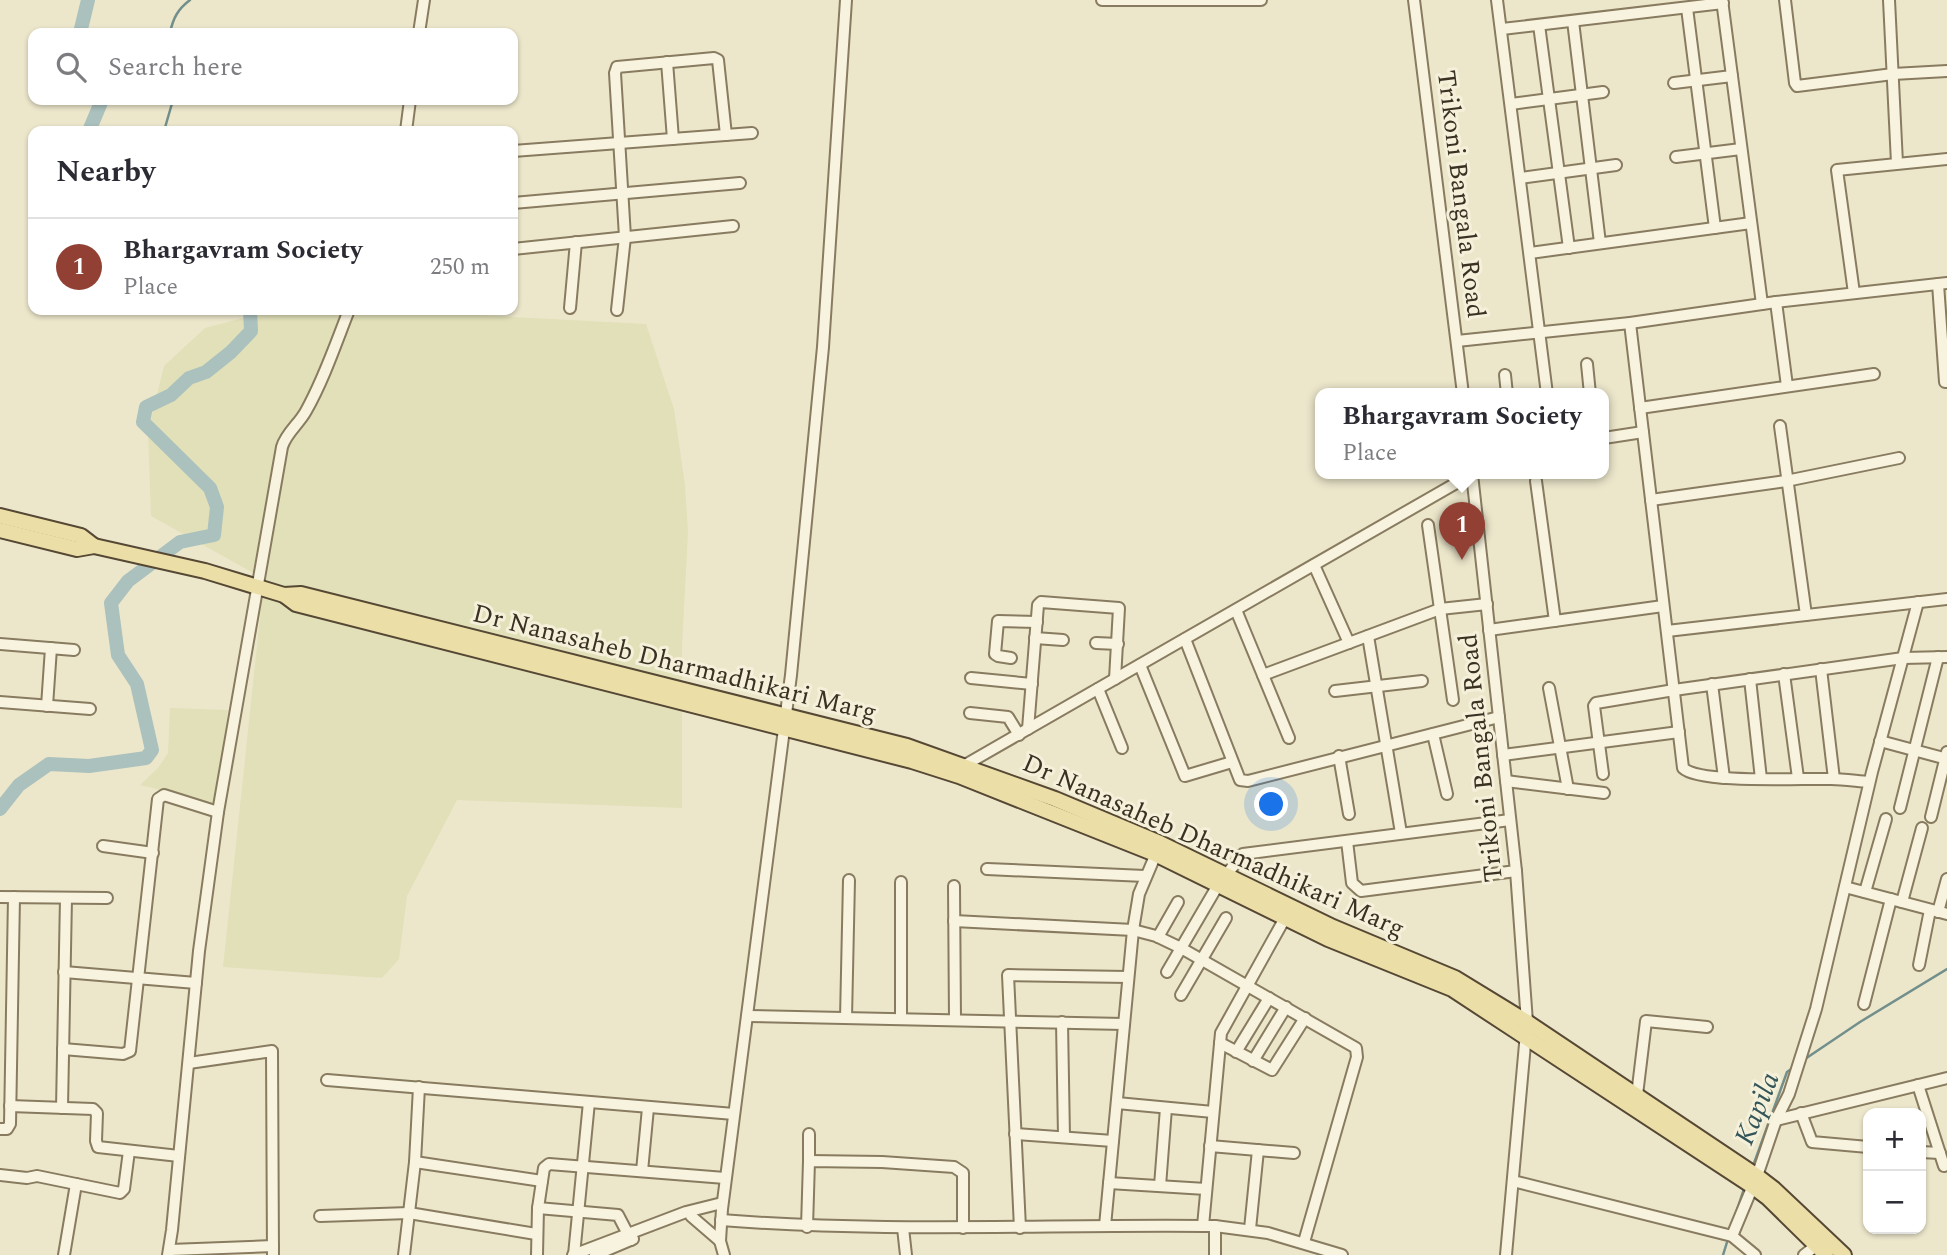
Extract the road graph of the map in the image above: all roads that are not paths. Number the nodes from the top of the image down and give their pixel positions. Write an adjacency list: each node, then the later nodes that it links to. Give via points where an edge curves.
1 (424, 0): 13 (street)
2 (846, 0): 133 (street, via 823,347)
3 (1102, 0): 4 (street)
4 (1261, 0)
5 (1414, 0): 62 (street, Trikoni Bangala Road)
6 (1497, 0): 14 (street)
7 (1785, 0): 17 (street, via 1797,86)
8 (1889, 0): 17 (street)
9 (1722, 2): 10 (street); 18 (street)
10 (1687, 8): 11 (street); 19 (street)
11 (1573, 21): 12 (street); 22 (street)
12 (1539, 25): 14 (street); 23 (street)
13 (420, 28)
14 (1502, 29): 24 (street)
15 (667, 62): 28 (street, via 719,61); 29 (street); 30 (street, via 620,65 615,70)
16 (1947, 71): 17 (street)
17 (1893, 74): 36 (street)
18 (1732, 76): 19 (street); 31 (street)
19 (1696, 80): 20 (street); 33 (street)
20 (1674, 83)
21 (1603, 92): 22 (street)
22 (1582, 95): 23 (street); 38 (street)
23 (1549, 99): 24 (street); 39 (street)
24 (1511, 104): 40 (street)
25 (409, 105): 26 (street)
26 (407, 126)
27 (752, 133): 28 (street)
28 (726, 135): 29 (street)
29 (673, 139): 30 (street)
30 (619, 142): 32 (street); 42 (street)
31 (1741, 149): 33 (street); 44 (street)
32 (518, 151)
33 (1705, 153): 34 (street); 46 (street)
34 (1676, 157)
35 (1947, 159): 36 (street)
36 (1897, 163): 54 (street, via 1837,170)
37 (1616, 165): 38 (street)
38 (1591, 169): 39 (street); 49 (street)
39 (1559, 173): 40 (street); 51 (street)
40 (1521, 178): 52 (street)
41 (740, 183): 42 (street)
42 (624, 193): 43 (street); 47 (street)
43 (518, 203)
44 (1751, 223): 46 (street); 56 (street)
45 (733, 226): 47 (street)
46 (1715, 228): 49 (street)
47 (625, 237): 48 (street); 58 (street)
48 (576, 242): 50 (street); 57 (street)
49 (1600, 243): 51 (street)
50 (518, 248)
51 (1569, 248): 52 (street)
52 (1530, 253): 61 (street)
53 (1943, 284): 54 (street); 66 (street)
54 (1854, 293): 55 (street)
55 (1776, 302): 56 (street); 67 (street)
56 (1762, 304): 60 (street)
57 (570, 308)
58 (617, 310)
59 (347, 315): 87 (street, via 305,413 284,441)
60 (1630, 323): 61 (street); 72 (street)
61 (1540, 332): 62 (street); 70 (street)
62 (1457, 341): 68 (street, Trikoni Bangala Road)
63 (1587, 364): 71 (street)
64 (1874, 374): 67 (street)
65 (1505, 375): 69 (street)
66 (1947, 382)
67 (1787, 387): 72 (street)
68 (1462, 388)
69 (1506, 388)
70 (1546, 388)
71 (1589, 388)
72 (1640, 408): 74 (street)
73 (1780, 426): 80 (street)
74 (1643, 432): 75 (street); 81 (street)
75 (1609, 437)
76 (1899, 458): 80 (street)
77 (1463, 479): 86 (street)
78 (1473, 479): 90 (street, Trikoni Bangala Road)
79 (1536, 481): 95 (street)
80 (1786, 481): 81 (street); 94 (street)
81 (1651, 500): 91 (street)
82 (0, 516): 85 (main road, Dr Nanasaheb Dharmadhikari Marg, via 81,536)
83 (1428, 525): 92 (street)
84 (0, 530): 85 (main road, Dr Nanasaheb Dharmadhikari Marg, via 77,549)
85 (94, 546): 87 (main road, Dr Nanasaheb Dharmadhikari Marg)
86 (1314, 565): 93 (street); 104 (street)
87 (256, 586): 133 (main road, Dr Nanasaheb Dharmadhikari Marg); 160 (street)
88 (1947, 599): 89 (street)
89 (1918, 603): 94 (street); 111 (street)
90 (1486, 604): 92 (street); 97 (street, Trikoni Bangala Road)
91 (1663, 606): 95 (street); 98 (street)
92 (1440, 609): 99 (street); 127 (street)
93 (1236, 610): 101 (street); 115 (street)
94 (1806, 615): 98 (street)
95 (1555, 621): 97 (street)
96 (1037, 622): 100 (street); 106 (street, via 1038,605 1043,601 1118,607); 110 (street, via 998,621 995,653)
97 (1489, 630): 132 (street, Trikoni Bangala Road)
98 (1667, 631): 125 (street)
99 (1368, 636): 104 (street); 122 (street)
100 (1035, 638): 102 (street); 120 (street)
101 (1185, 639): 112 (street); 147 (street)
102 (1063, 640)
103 (1096, 643): 106 (street)
104 (1349, 643): 115 (street)
105 (0, 644): 107 (street)
106 (1118, 644): 117 (street)
107 (51, 648): 108 (street); 129 (street)
108 (74, 650)
109 (1942, 657): 111 (street); 143 (street)
110 (1011, 658)
111 (1903, 658): 113 (street); 138 (street)
112 (1140, 665): 117 (street); 147 (street, via 1185,776)
113 (1821, 669): 114 (street); 153 (street)
114 (1784, 674): 118 (street); 151 (street)
115 (1263, 675): 137 (street)
116 (971, 678): 120 (street)
117 (1115, 679): 124 (street)
118 (1750, 679): 121 (street); 152 (street)
119 (1422, 681): 122 (street)
120 (1031, 684): 134 (street)
121 (1712, 684): 125 (street); 150 (street)
122 (1377, 686): 126 (street); 140 (street)
123 (1549, 688): 142 (street)
124 (1098, 689): 134 (street); 141 (street)
125 (1674, 690): 135 (street); 139 (street, via 1596,703)
126 (1335, 691)
127 (1453, 700)
128 (0, 702): 129 (street)
129 (47, 706): 130 (street)
130 (90, 709)
131 (970, 713): 134 (street, via 1008,717)
132 (1499, 718): 136 (street); 144 (street, Trikoni Bangala Road)
133 (785, 722): 148 (main road, Dr Nanasaheb Dharmadhikari Marg, via 907,746); 207 (street)
134 (1023, 732): 148 (street)
135 (1679, 732): 139 (street); 150 (street, via 1684,770)
136 (1433, 734): 140 (street); 157 (street)
137 (1289, 738)
138 (1880, 741): 143 (street); 155 (street)
139 (1598, 742): 142 (street); 149 (street)
140 (1387, 745): 145 (street); 166 (street)
141 (1122, 748)
142 (1560, 748): 144 (street); 156 (street)
143 (1916, 750): 146 (street); 159 (street)
144 (1503, 755): 154 (street, Trikoni Bangala Road)
145 (1339, 756): 147 (street, via 1244,781); 161 (street)
146 (1947, 756): 162 (street)
147 (1232, 762)
148 (962, 771): 169 (main road, Dr Nanasaheb Dharmadhikari Marg, via 1055,799)
149 (1603, 774)
150 (1724, 778): 152 (street)
151 (1798, 778): 152 (street); 153 (street)
152 (1761, 779)
153 (1834, 779): 155 (street)
154 (1506, 781): 156 (street); 164 (street, Trikoni Bangala Road)
155 (1869, 782): 179 (street)
156 (1568, 789): 158 (street)
157 (1447, 793)
158 (1604, 793)
159 (1900, 808)
160 (218, 812): 170 (street, via 164,795 158,799); 201 (street)
161 (1349, 814)
162 (1931, 817)
163 (1886, 819): 180 (street)
164 (1510, 820): 166 (street); 172 (street, Trikoni Bangala Road)
165 (1922, 828): 187 (street)
166 (1401, 833): 167 (street)
167 (1347, 841): 172 (street, via 1352,883 1361,891); 174 (street, via 1249,852 1239,856)
168 (103, 846): 170 (street)
169 (1158, 849): 173 (street); 174 (main road, Dr Nanasaheb Dharmadhikari Marg)
170 (153, 853): 200 (street)
171 (987, 869): 173 (street)
172 (1516, 871): 214 (street, Trikoni Bangala Road)
173 (1145, 876): 192 (street)
174 (1221, 879): 190 (main road, Dr Nanasaheb Dharmadhikari Marg); 194 (street); 214 (main road, Dr Nanasaheb Dharmadhikari Marg, via 1455,978)
175 (1947, 879): 188 (street)
176 (849, 880): 208 (street)
177 (901, 882): 210 (street)
178 (954, 886): 191 (street)
179 (1845, 887): 180 (street); 237 (street, via 1816,1009)
180 (1865, 892): 185 (street)
181 (0, 897): 182 (street)
182 (14, 897): 183 (street); 230 (street)
183 (66, 898): 184 (street); 197 (street)
184 (107, 898)
185 (1891, 899): 187 (street); 205 (street)
186 (1178, 902): 193 (street)
187 (1902, 902): 188 (street)
188 (1939, 912): 196 (street)
189 (1226, 918): 195 (street)
190 (1285, 918): 202 (street); 217 (main road, Dr Nanasaheb Dharmadhikari Marg, via 1452,989)
191 (954, 921): 192 (street); 211 (street)
192 (1133, 930): 193 (street); 199 (street)
193 (1158, 937): 194 (street)
194 (1181, 948): 195 (street); 198 (street)
195 (1201, 959): 202 (street); 203 (street)
196 (1919, 965)
197 (64, 972): 200 (street); 219 (street)
198 (1167, 972)
199 (1128, 977): 212 (street, via 1008,975); 215 (street)
200 (138, 978): 201 (street); 219 (street, via 130,1051)
201 (196, 984): 222 (street)
202 (1247, 985): 204 (street); 218 (street)
203 (1181, 995)
204 (1269, 998): 206 (street); 220 (street)
205 (1864, 1004)
206 (1286, 1007): 209 (street); 221 (street)
207 (747, 1016): 208 (street); 235 (street)
208 (846, 1018): 210 (street)
209 (1305, 1018): 221 (street, via 1272,1070); 284 (street, via 1357,1054)
210 (901, 1019): 211 (street)
211 (955, 1020): 212 (street)
212 (1010, 1021): 213 (street); 240 (street)
213 (1062, 1022): 215 (street); 241 (street)
214 (1527, 1022): 217 (street, Trikoni Bangala Road); 228 (main road, Dr Nanasaheb Dharmadhikari Marg)
215 (1124, 1024): 229 (street)
216 (1707, 1027): 228 (street, via 1646,1021)
217 (1525, 1037): 228 (main road, Dr Nanasaheb Dharmadhikari Marg); 260 (street, Trikoni Bangala Road)
218 (1220, 1043): 220 (street); 234 (street)
219 (63, 1049): 231 (street)
220 (1236, 1052): 221 (street)
221 (1253, 1061)
222 (189, 1063): 251 (street); 285 (street, via 272,1051)
223 (1947, 1078): 225 (street)
224 (327, 1080): 226 (street)
225 (1918, 1085): 236 (street); 243 (street)
226 (419, 1087): 227 (street); 253 (street)
227 (589, 1101): 232 (street); 254 (street)
228 (1634, 1101): 261 (main road, Dr Nanasaheb Dharmadhikari Marg)
229 (1117, 1103): 233 (street); 242 (street)
230 (10, 1106): 231 (street); 238 (street, via 9,1127)
231 (62, 1108): 247 (street, via 96,1111 98,1147)
232 (648, 1108): 235 (street); 256 (street)
233 (1166, 1108): 234 (street); 264 (street)
234 (1213, 1112): 244 (street)
235 (734, 1114): 258 (street)
236 (1801, 1114): 237 (street); 245 (street, via 1812,1142)
237 (1776, 1120): 261 (street)
238 (0, 1129)
239 (809, 1134): 252 (street)
240 (1015, 1134): 241 (street); 278 (street)
241 (1064, 1137): 242 (street)
242 (1113, 1141): 262 (street)
243 (1942, 1142): 250 (street)
244 (1210, 1146): 246 (street); 265 (street)
245 (1863, 1147)
246 (1258, 1150): 249 (street); 279 (street)
247 (129, 1151): 251 (street); 263 (street, via 123,1191)
248 (1926, 1152): 250 (street)
249 (1294, 1153)
250 (1940, 1153): 255 (street)
251 (179, 1156): 287 (street)
252 (809, 1161): 275 (street); 277 (street, via 954,1167 963,1173)
253 (415, 1162): 259 (street); 269 (street)
254 (582, 1166): 256 (street); 259 (street, via 549,1164); 267 (street)
255 (1944, 1166)
256 (642, 1171): 258 (street)
257 (0, 1175): 263 (street)
258 (725, 1178): 268 (street)
259 (542, 1181): 266 (street)
260 (1513, 1181): 281 (street); 297 (street, Trikoni Bangala Road)
261 (1755, 1181): 281 (street); 286 (main road, Dr Nanasaheb Dharmadhikari Marg); 300 (main road, Dr Nanasaheb Dharmadhikari Marg, via 1774,1189)
262 (1109, 1183): 264 (street); 272 (street)
263 (76, 1184): 288 (street)
264 (1160, 1186): 265 (street)
265 (1206, 1189): 273 (street)
266 (538, 1208): 267 (street); 280 (street)
267 (578, 1211): 282 (street, via 618,1215); 291 (street)
268 (722, 1211): 271 (street); 275 (street); 282 (street, via 686,1212); 283 (street)
269 (410, 1213): 270 (street); 280 (street); 289 (street)
270 (320, 1216)
271 (691, 1216): 282 (street); 283 (street)
272 (1105, 1226): 273 (street); 278 (street)
273 (1203, 1226): 274 (street)
274 (1215, 1226): 279 (street); 295 (street)
275 (807, 1227): 276 (street)
276 (903, 1228): 277 (street); 294 (street)
277 (963, 1228): 278 (street)
278 (1020, 1228)
279 (1250, 1229): 284 (street)
280 (536, 1234): 290 (street)
281 (1732, 1236): 298 (street)
282 (630, 1237): 291 (street); 292 (street)
283 (720, 1241): 293 (street)
284 (1307, 1247): 296 (street)
285 (273, 1250): 287 (street)
286 (1822, 1250): 299 (street)
287 (169, 1252)
288 (64, 1255)
289 (404, 1255)
290 (537, 1255)
291 (574, 1255)
292 (595, 1255)
293 (724, 1255)
294 (906, 1255)
295 (1215, 1255)
296 (1342, 1255)
297 (1506, 1255)
298 (1755, 1255)
299 (1804, 1255)
300 (1844, 1255)

